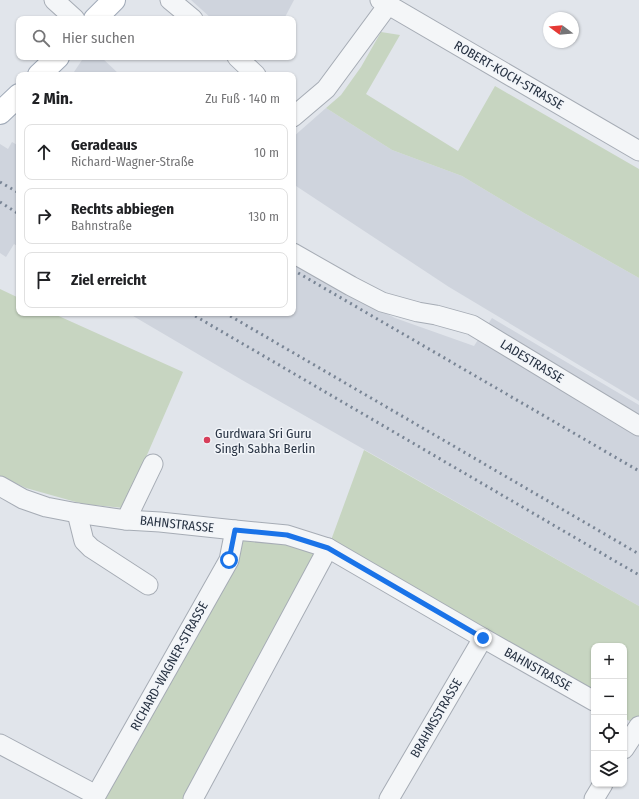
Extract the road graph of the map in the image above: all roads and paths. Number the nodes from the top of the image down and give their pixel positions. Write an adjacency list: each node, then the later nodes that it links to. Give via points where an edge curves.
1 (54, 0): 5 (street)
2 (114, 0): 6 (main road)
3 (170, 0): 7 (street)
4 (384, 2): 14 (street, via 326,89); 15 (street, ROBERT-KOCH-STRASSE)
5 (71, 16)
6 (98, 16)
7 (189, 16)
8 (55, 60): 10 (main road)
9 (240, 60): 11 (street)
10 (42, 72)
11 (253, 72)
12 (16, 97): 13 (main road)
13 (0, 113)
14 (296, 113)
15 (639, 151)
16 (296, 254): 17 (street, LADESTRASSE, via 382,302 472,325)
17 (639, 426)
18 (153, 464): 21 (street)
19 (0, 486): 20 (street, BAHNSTRASSE, via 23,499)
20 (77, 513): 21 (street, BAHNSTRASSE); 24 (street, via 84,541)
21 (126, 520): 22 (street, BAHNSTRASSE)
22 (235, 530): 23 (street, BAHNSTRASSE, via 287,535); 32 (street, RICHARD-WAGNER-STRASSE, via 229,560)
23 (328, 548): 25 (street, BAHNSTRASSE); 33 (street)
24 (148, 585)
25 (483, 638): 26 (street, BAHNSTRASSE); 34 (street, BRAHMSSTRASSE)
26 (591, 699)
27 (627, 720): 28 (street)
28 (639, 726): 30 (street)
29 (0, 744): 32 (street)
30 (627, 744)
31 (601, 787): 35 (street)
32 (95, 797)
33 (193, 799)
34 (389, 799)
35 (594, 799)

